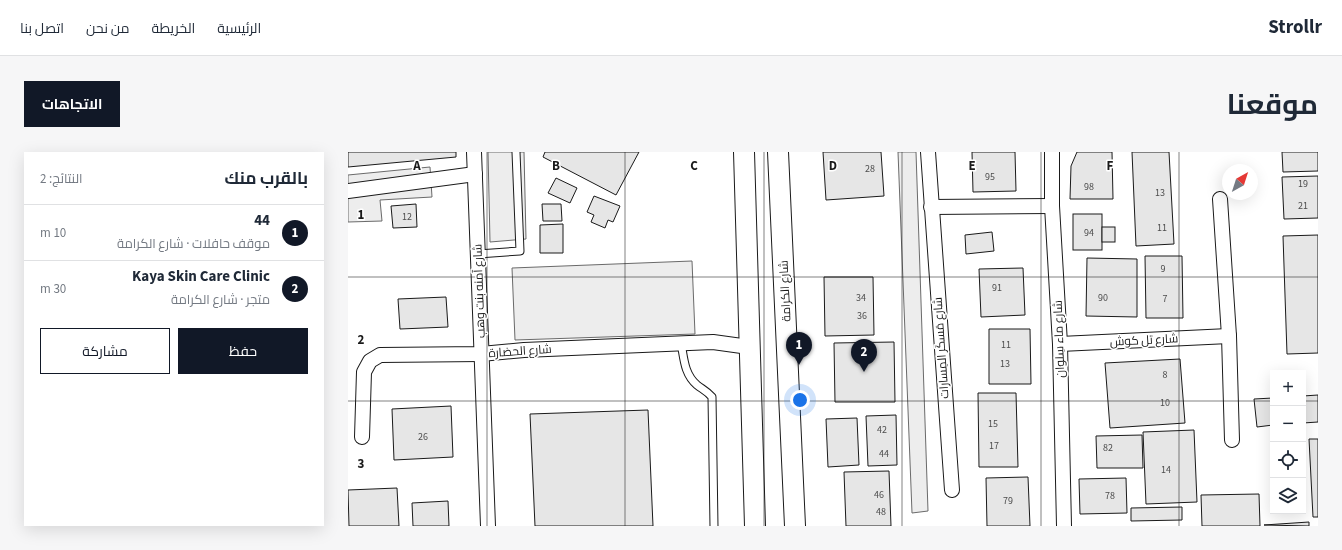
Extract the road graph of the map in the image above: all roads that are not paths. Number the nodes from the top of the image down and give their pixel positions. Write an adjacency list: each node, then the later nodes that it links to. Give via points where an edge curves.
1 (474, 152): 7 (street, شارع آمنه بنت وهب)
2 (516, 152): 12 (lane, via 520,251)
3 (744, 152): 16 (main road)
4 (778, 152): 24 (main road, شارع الكرامة)
5 (928, 152): 11 (street, شارع مَسكَر المِسارات)
6 (1052, 152): 10 (street, شارع ماء سِلوان)
7 (475, 174): 8 (street); 12 (street, شارع آمنه بنت وهب)
8 (348, 191)
9 (1220, 199): 13 (street)
10 (1052, 206): 11 (street); 15 (street, شارع ماء سِلوان)
11 (931, 207): 20 (street, شارع مَسكَر المِسارات)
12 (478, 254): 17 (street, شارع آمنه بنت وهب)
13 (1229, 336): 15 (street, شارع تل كوش); 19 (street)
14 (681, 343): 16 (street, شارع الحضارة, via 713,342); 17 (street, شارع الحضارة); 22 (lane, via 687,374 712,397)
15 (1060, 344): 25 (street, شارع ماء سِلوان)
16 (749, 347): 23 (main road)
17 (481, 354): 18 (street, شارع الحضارة, via 380,355 370,361 364,372); 21 (street, شارع آمنه بنت وهب)
18 (362, 437)
19 (1232, 440)
20 (952, 490)
21 (488, 526)
22 (714, 526)
23 (755, 526)
24 (795, 526)
25 (1064, 526)

